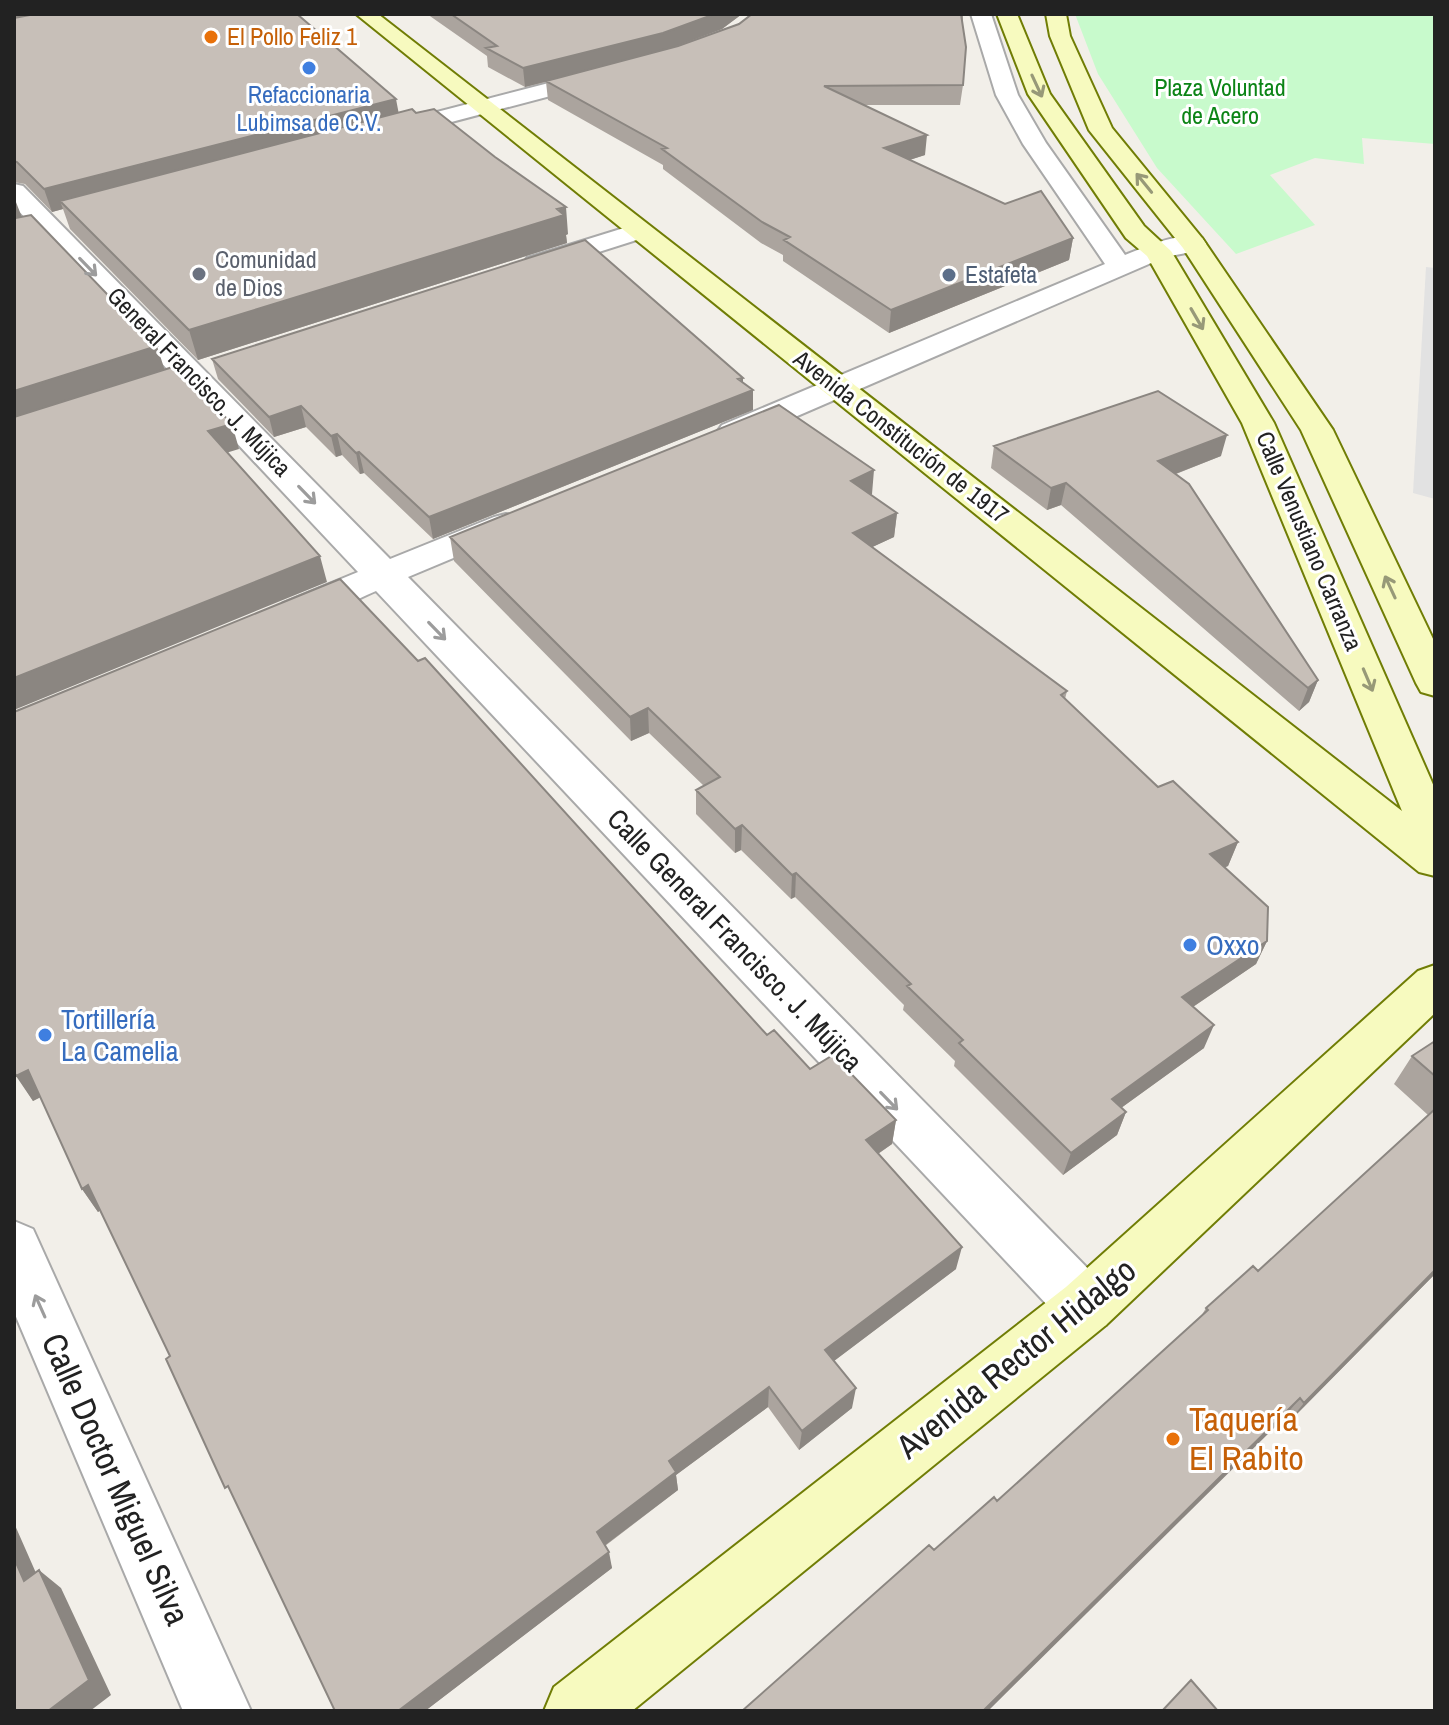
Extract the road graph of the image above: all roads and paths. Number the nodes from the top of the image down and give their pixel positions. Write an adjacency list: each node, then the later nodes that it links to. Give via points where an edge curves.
1 (366, 14): 6 (main road, Avenida Constitución de 1917)
2 (981, 14): 14 (street, via 1007,95)
3 (1007, 14): 13 (main road, Calle Venustiano Carranza, one-way to 13, via 1039,94 1135,232)
4 (1056, 14): 12 (main road, Calle Venustiano Carranza, one-way to 4, via 1101,130 1060,36)
5 (628, 69): 6 (street)
6 (483, 106): 7 (street); 11 (main road, Avenida Constitución de 1917)
7 (362, 139)
8 (14, 191): 10 (street, General Francisco. J. Mújica)
9 (77, 217): 10 (street)
10 (36, 228): 17 (street, General Francisco. J. Mújica, one-way to 17)
11 (640, 231): 15 (street); 19 (main road, Avenida Constitución de 1917)
12 (1193, 244): 13 (street); 24 (main road, Calle Venustiano Carranza, one-way to 12, via 1317,430)
13 (1158, 251): 14 (street); 25 (main road, Calle Venustiano Carranza, one-way to 25, via 1258,423)
14 (1121, 268): 19 (street)
15 (505, 274)
16 (221, 364): 17 (street)
17 (191, 374): 18 (street); 22 (street, General Francisco. J. Mújica, one-way to 22)
18 (161, 383)
19 (840, 389): 20 (street); 26 (main road, Avenida Constitución de 1917)
20 (707, 442)
21 (530, 514): 22 (street)
22 (383, 574): 23 (street); 29 (street, Calle General Francisco. J. Mújica, one-way to 29)
23 (270, 622)
24 (1435, 683)
25 (1435, 844)
26 (1435, 860)
27 (1435, 984): 29 (main road, Avenida Rector Hidalgo)
28 (14, 1247): 30 (street, Calle Doctor Miguel Silva, one-way to 28)
29 (1086, 1306): 31 (main road, Avenida Rector Hidalgo)
30 (217, 1711)
31 (578, 1711)

